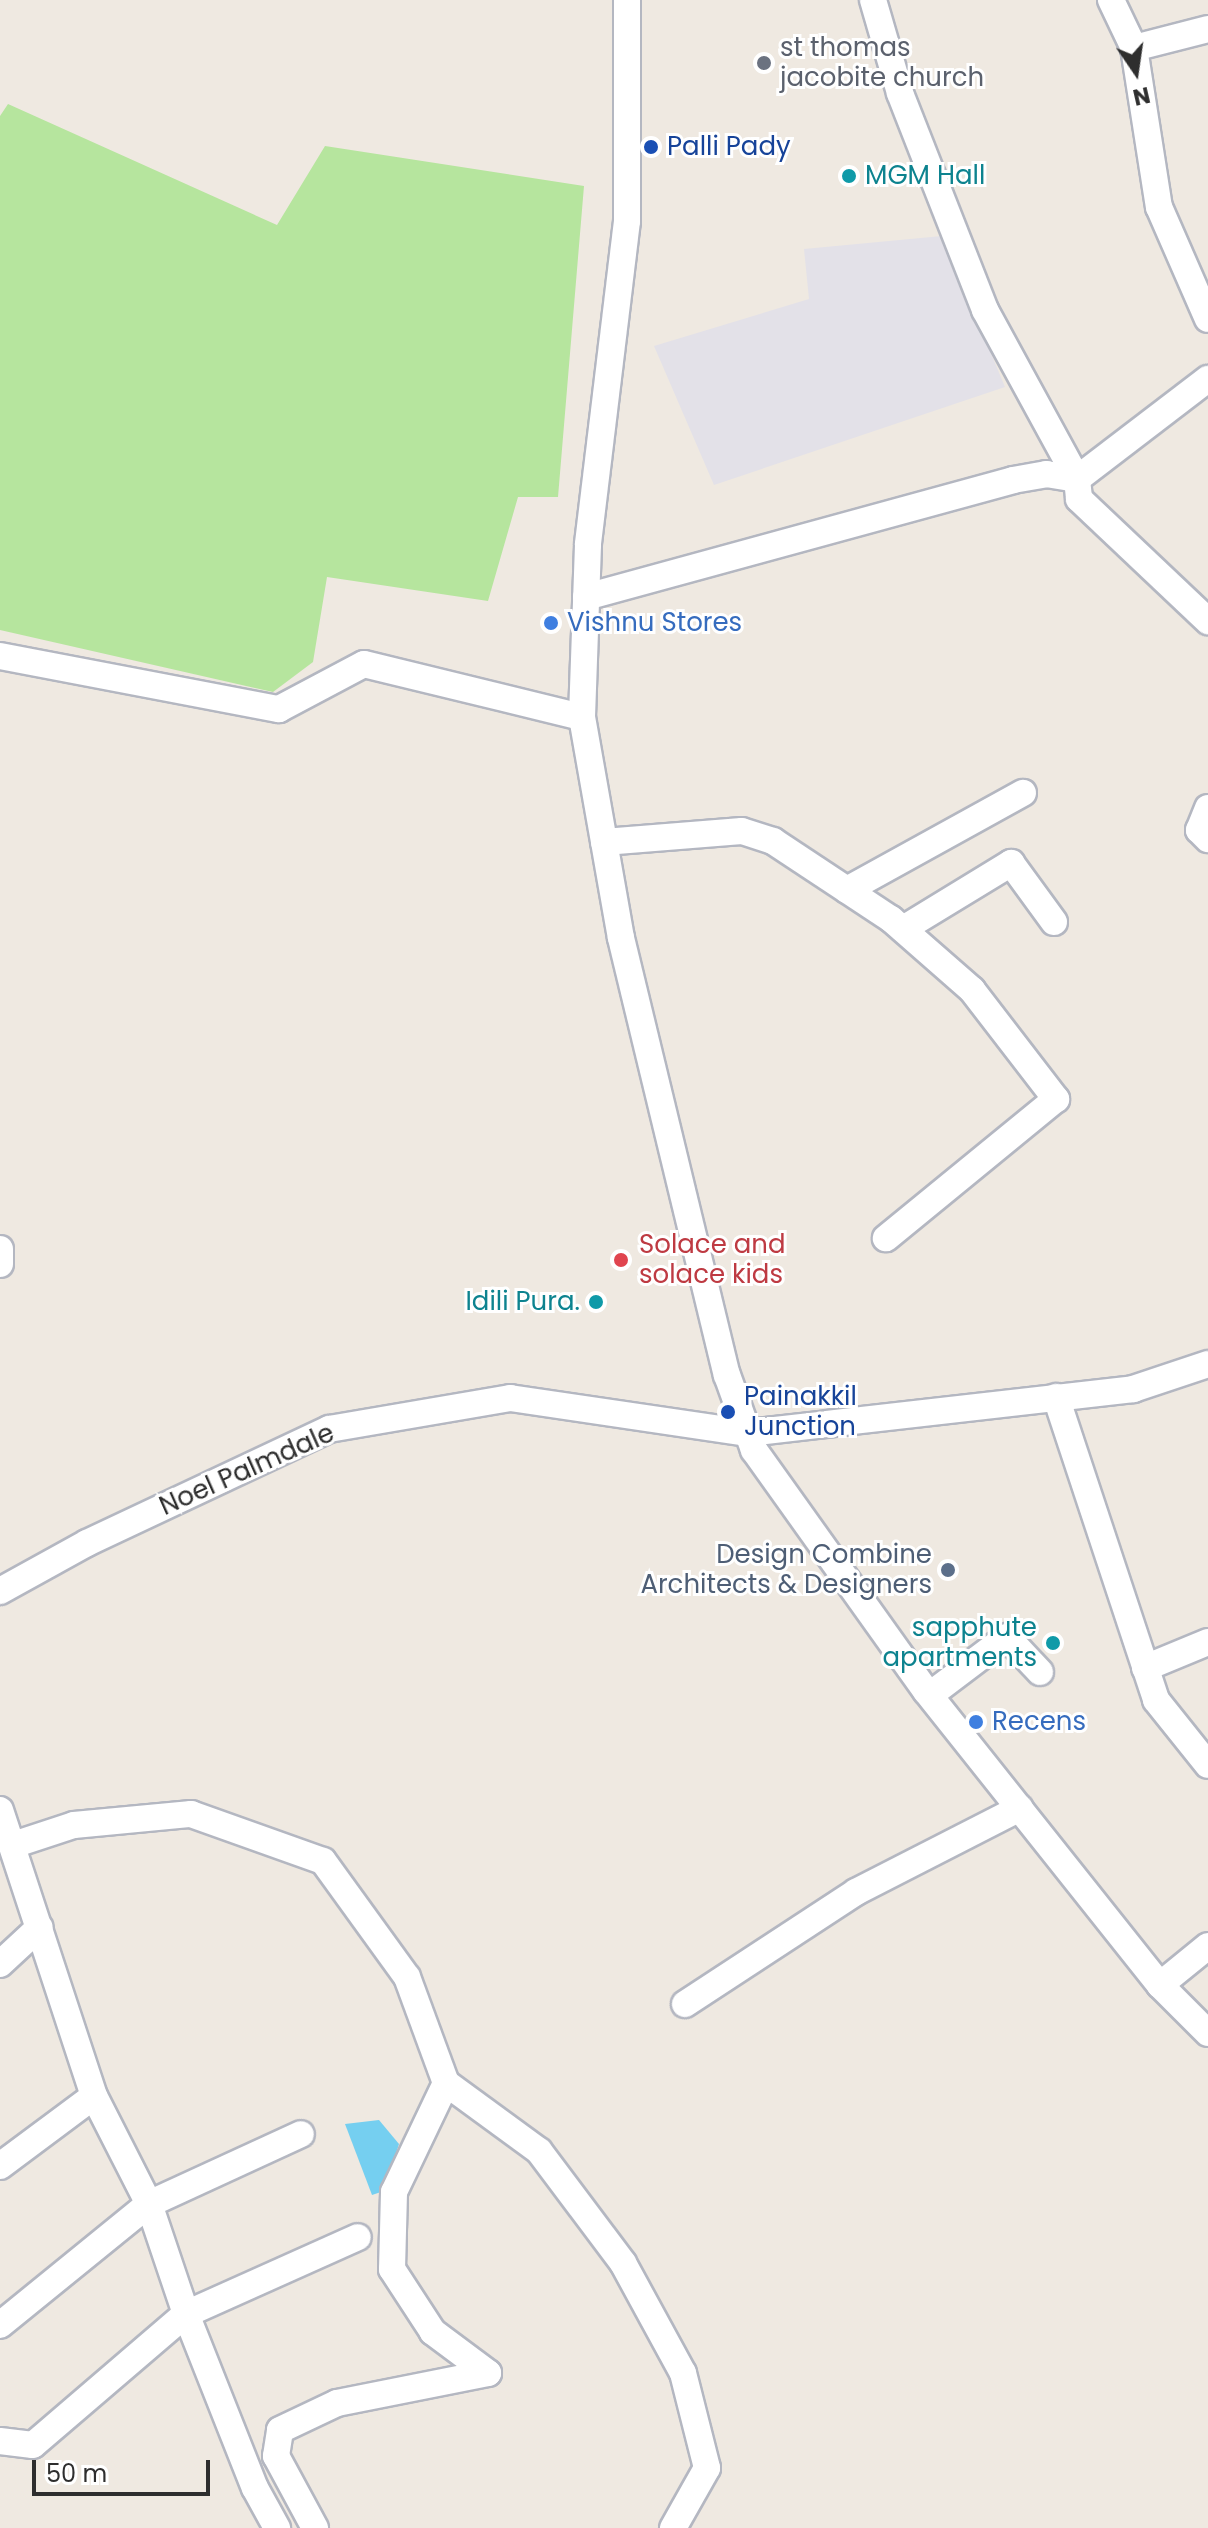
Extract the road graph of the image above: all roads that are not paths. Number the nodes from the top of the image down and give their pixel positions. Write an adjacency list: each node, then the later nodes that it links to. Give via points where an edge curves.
1 (627, 0): 9 (street, via 627,221)
2 (873, 0): 8 (street, via 900,93 985,310)
3 (1111, 0): 5 (street)
4 (1208, 29): 5 (street)
5 (1134, 48): 6 (street, via 1159,207)
6 (1208, 319)
7 (1208, 379): 8 (street)
8 (1077, 479): 9 (street, via 1046,474 1013,480); 10 (street, via 1079,499)
9 (586, 597): 12 (street)
10 (1208, 621)
11 (0, 656): 12 (street, via 279,709 364,664)
12 (582, 717): 16 (street)
13 (1023, 793): 17 (street)
14 (1208, 808): 15 (street, via 1199,830)
15 (1208, 839)
16 (604, 842): 17 (street, via 742,831 773,841); 25 (street, via 621,938 723,1360)
17 (847, 890): 19 (street)
18 (1054, 922): 19 (street, via 1011,863)
19 (903, 929): 20 (street, via 972,990 1056,1099)
20 (886, 1238)
21 (0, 1249): 22 (street)
22 (0, 1264)
23 (1208, 1364): 24 (street, Noel Palmdale, via 1133,1389)
24 (1056, 1397): 25 (street, Noel Palmdale); 28 (street)
25 (748, 1433): 26 (street, Noel Palmdale, via 510,1398 329,1429 87,1543); 30 (street, via 754,1450)
26 (0, 1591)
27 (1208, 1642): 28 (street)
28 (1145, 1668): 31 (street, via 1156,1700)
29 (1040, 1672): 30 (street, via 1007,1637)
30 (930, 1695): 32 (street)
31 (1208, 1765)
32 (1020, 1808): 38 (street); 39 (street, via 856,1892)
33 (0, 1810): 34 (street)
34 (13, 1845): 35 (street); 41 (street, via 74,1825 191,1814 323,1861 407,1977)
35 (40, 1927): 37 (street); 42 (street)
36 (1208, 1946): 38 (street)
37 (0, 1964)
38 (1160, 1985): 40 (street)
39 (685, 2004)
40 (1208, 2033)
41 (446, 2083): 51 (street, via 394,2192 392,2269 433,2332 488,2373 337,2403 280,2430 276,2456); 52 (street, via 539,2151 623,2263 683,2373 707,2468)
42 (94, 2096): 44 (street); 45 (street)
43 (301, 2134): 45 (street)
44 (0, 2166)
45 (149, 2204): 47 (street); 48 (street)
46 (358, 2237): 47 (street)
47 (186, 2314): 49 (street, via 33,2445); 50 (street, via 255,2488)
48 (0, 2325)
49 (0, 2441)
50 (277, 2528)
51 (315, 2528)
52 (673, 2528)

